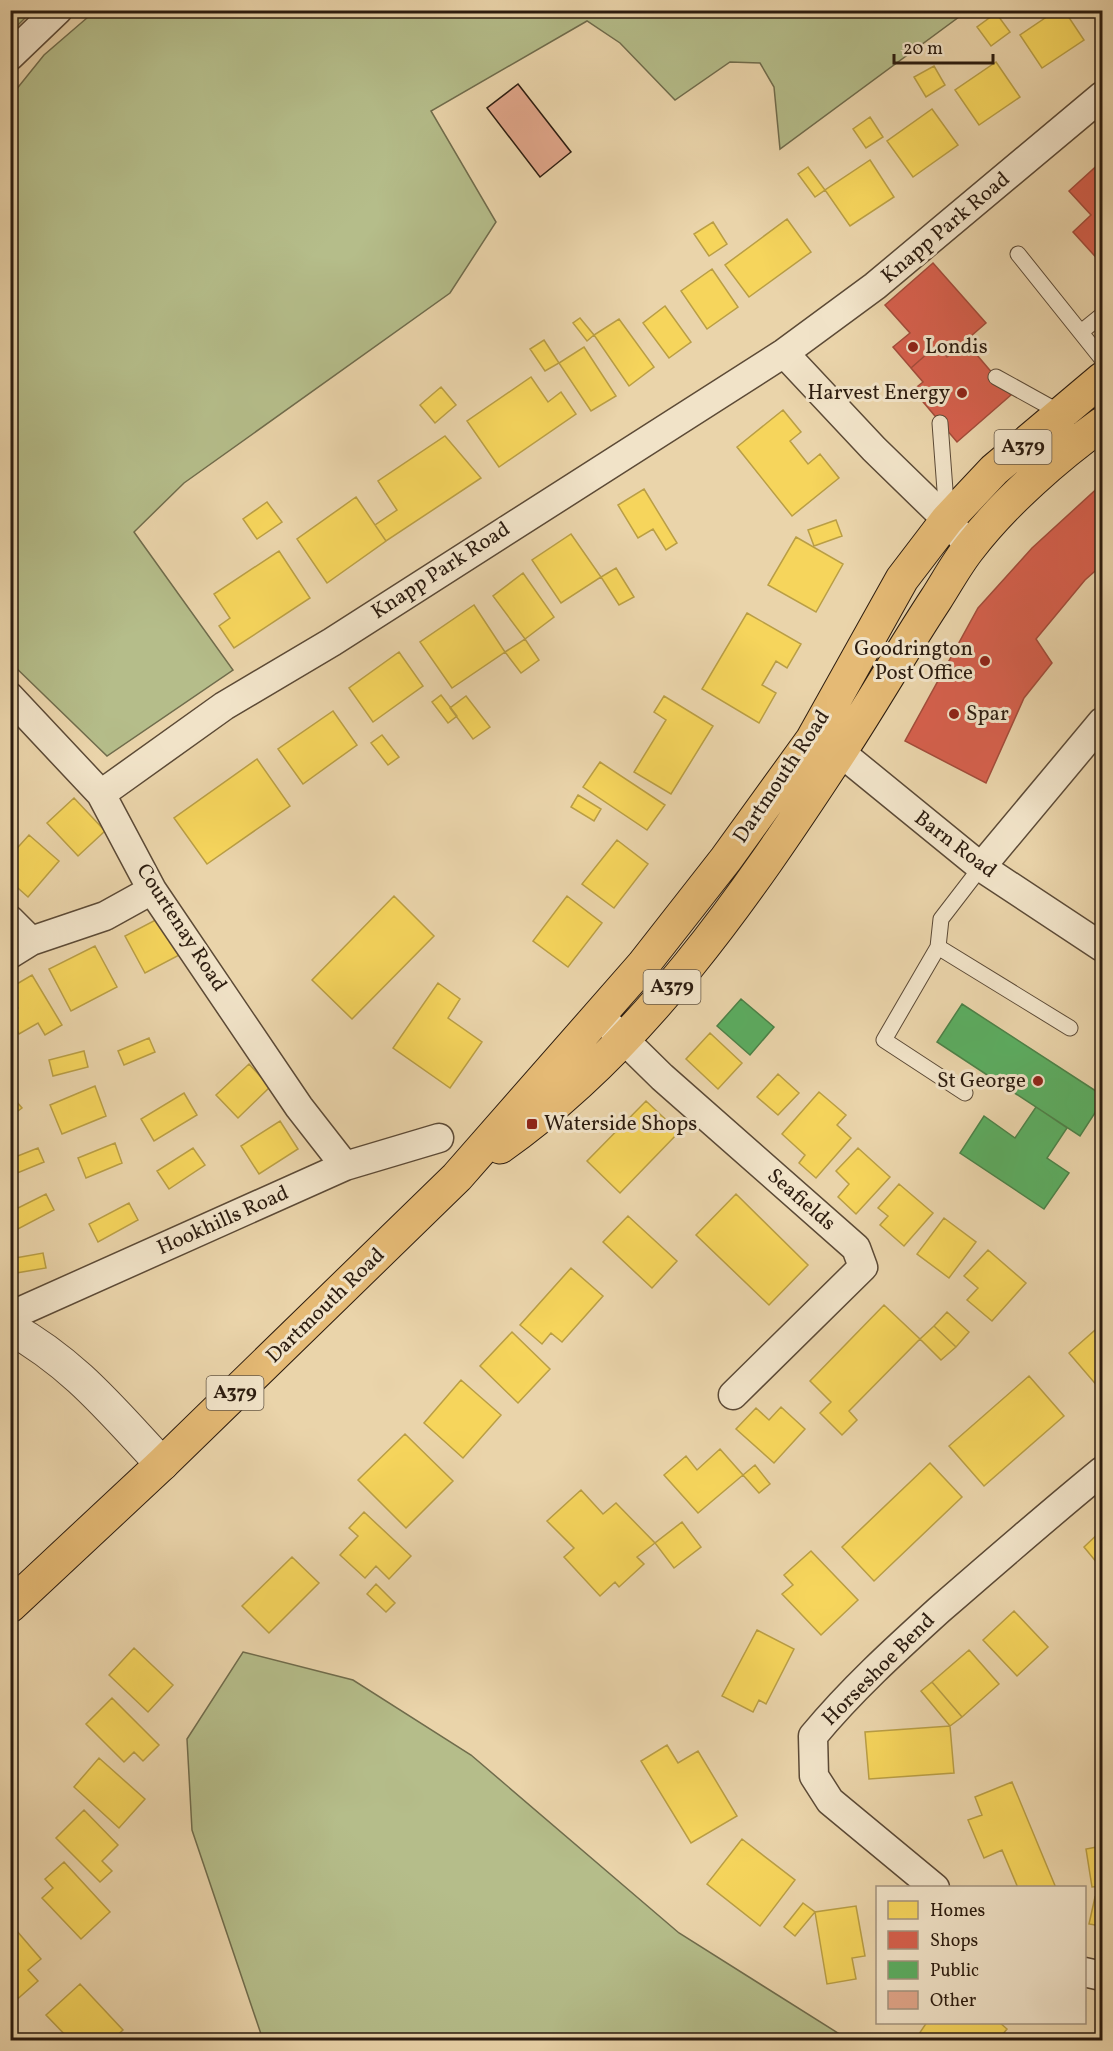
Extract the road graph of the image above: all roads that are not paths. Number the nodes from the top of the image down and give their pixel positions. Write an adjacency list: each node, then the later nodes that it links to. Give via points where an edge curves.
1 (58, 10): 2 (street)
2 (10, 56)
3 (1102, 96): 7 (street, Knapp Park Road, via 875,286)
4 (1017, 254): 6 (lane)
5 (1102, 315): 6 (lane)
6 (1081, 332): 8 (lane)
7 (784, 353): 14 (street); 19 (street, Knapp Park Road, via 332,642 224,705)
8 (1102, 359)
9 (996, 377): 11 (lane)
10 (1102, 379): 11 (main road, Dartmouth Road / A379)
11 (1061, 413): 14 (main road, Dartmouth Road / A379, via 994,470)
12 (940, 423): 14 (lane)
13 (1102, 424): 15 (main road, Dartmouth Road / A379, via 1066,452)
14 (947, 520): 15 (street); 18 (main road, Dartmouth Road / A379, via 902,579)
15 (970, 547): 18 (main road, Dartmouth Road / A379)
16 (10, 697): 19 (street, Courtenay Road)
17 (1102, 722): 20 (street)
18 (826, 746): 20 (street, Barn Road); 26 (main road, Dartmouth Road / A379, via 705,886 643,965); 28 (main road, Dartmouth Road / A379, via 724,922 669,991)
19 (101, 794): 21 (street, Courtenay Road)
20 (981, 867): 24 (lane, via 941,920); 25 (street, Barn Road)
21 (152, 890): 23 (street, via 105,916); 31 (street, Courtenay Road, via 299,1107)
22 (10, 920): 23 (street)
23 (21, 947)
24 (938, 947): 27 (lane); 29 (lane, via 884,1040)
25 (1102, 947)
26 (598, 1013): 28 (street, Seafields); 32 (main road, Dartmouth Road / A379)
27 (1070, 1029)
28 (622, 1039): 32 (main road, Dartmouth Road / A379, via 532,1124); 35 (street, Seafields, via 856,1248 863,1267)
29 (965, 1093)
30 (439, 1138): 31 (street, Hookhills Road)
31 (345, 1166): 33 (street, Hookhills Road)
32 (457, 1177): 36 (main road, Dartmouth Road / A379)
33 (10, 1316)
34 (10, 1328): 36 (street, via 45,1347 81,1378)
35 (733, 1395)
36 (162, 1464): 38 (main road, Dartmouth Road / A379)
37 (1102, 1471): 39 (street, Horseshoe Bend, via 909,1637 841,1702 813,1736 814,1776 830,1801)
38 (10, 1606)
39 (934, 1886)
40 (1086, 1972): 41 (street)
41 (1102, 1976)

